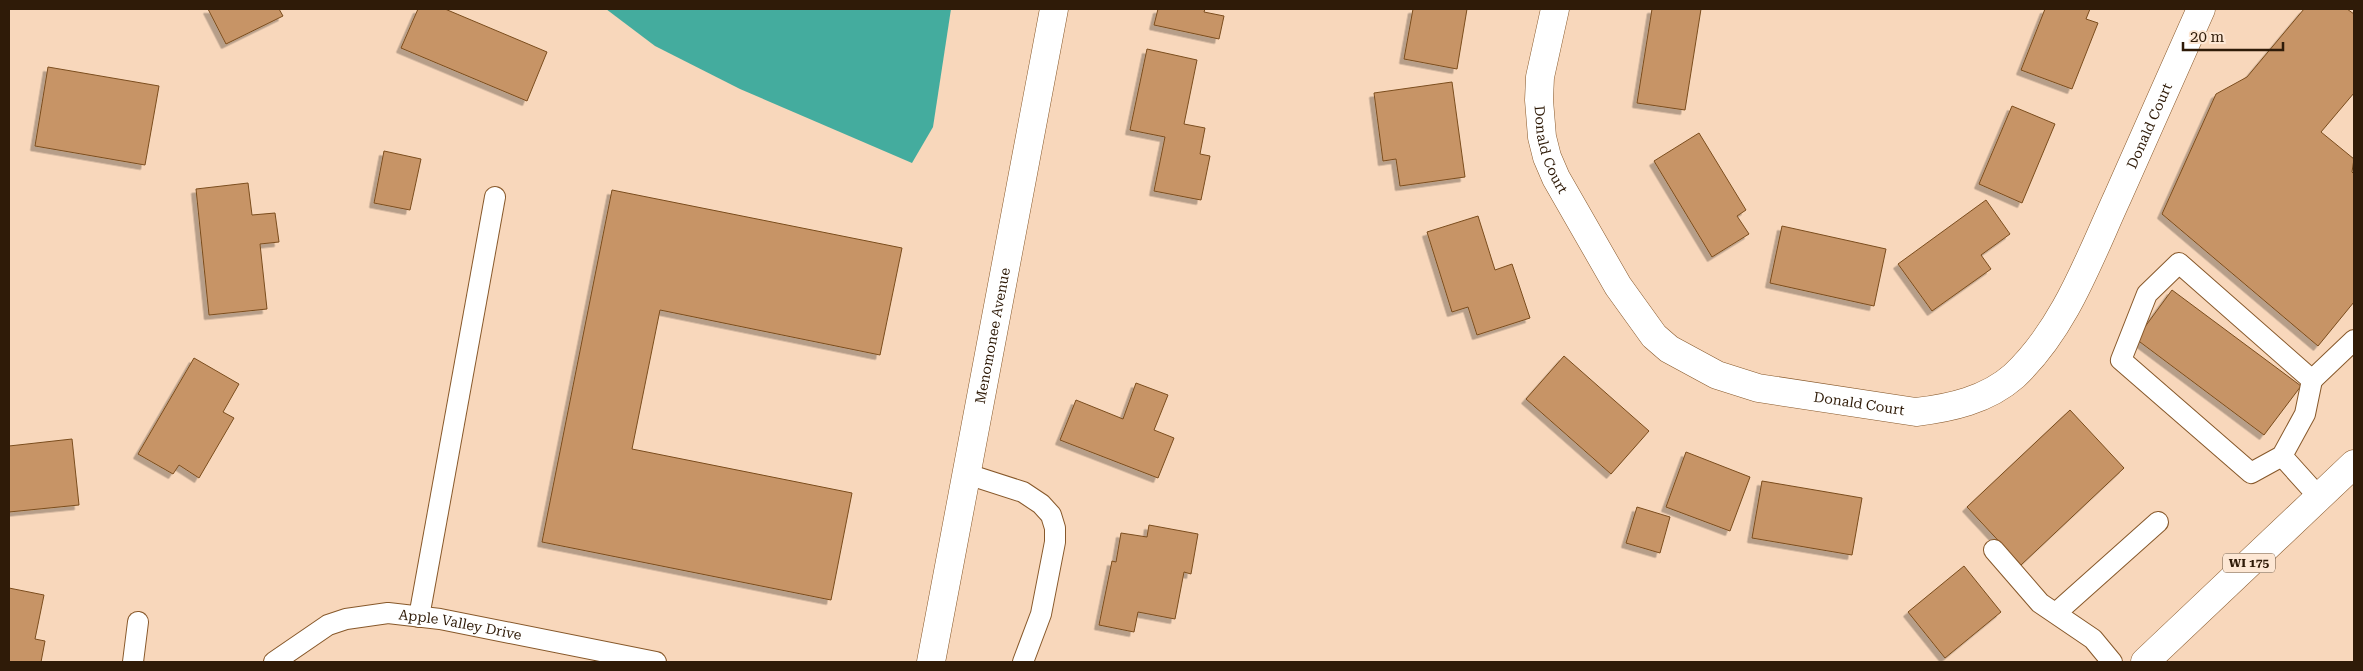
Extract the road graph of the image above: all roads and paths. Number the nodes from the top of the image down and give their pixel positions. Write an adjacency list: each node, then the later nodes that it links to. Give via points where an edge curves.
1 (1054, 9): 9 (street, Menomonee Avenue)
2 (1555, 9): 3 (street, Donald Court, via 1540,77 1542,137 1547,157 1618,286 1654,336 1669,349 1716,375 1758,388 1916,412 1942,409 1993,391 2013,376 2047,340 2077,287)
3 (2201, 9)
4 (494, 197): 14 (lane)
5 (2354, 340): 6 (lane)
6 (2312, 380): 7 (lane, via 2305,414); 7 (lane, via 2179,263 2146,294 2121,360 2251,473)
7 (2282, 456): 10 (lane)
8 (2354, 464): 10 (street, WI 175)
9 (967, 474): 19 (street, Menomonee Avenue); 20 (lane, via 1023,492 1041,504 1051,515 1056,528 1041,614)
10 (2318, 496): 22 (street, WI 175)
11 (2158, 522): 13 (lane)
12 (1994, 550): 13 (lane, via 2040,603)
13 (2056, 613): 21 (lane, via 2093,639)
14 (419, 616): 17 (lane, Apple Valley Drive, via 388,613 346,619 328,625); 18 (lane, Apple Valley Drive)
15 (138, 622): 16 (lane)
16 (133, 662)
17 (274, 662)
18 (656, 662)
19 (931, 662)
20 (1023, 662)
21 (2112, 662)
22 (2146, 662)

